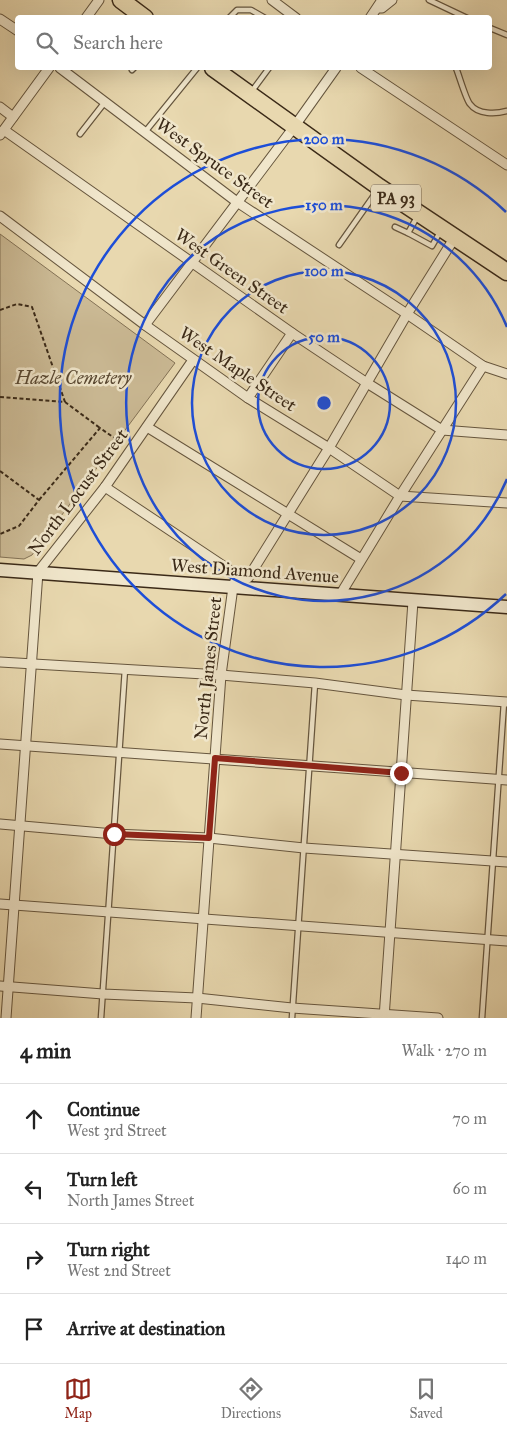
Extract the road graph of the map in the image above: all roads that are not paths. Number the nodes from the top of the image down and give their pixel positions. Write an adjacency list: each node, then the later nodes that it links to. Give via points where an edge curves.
1 (99, 0): 8 (street)
2 (121, 0): 9 (highway)
3 (272, 0): 12 (street)
4 (382, 0): 7 (street)
5 (392, 0): 7 (street)
6 (429, 0): 14 (lane)
7 (376, 9): 13 (street)
8 (88, 15)
9 (141, 15)
10 (232, 15): 11 (lane, via 237,10 251,10)
11 (260, 15)
12 (292, 15)
13 (372, 15)
14 (461, 15)
15 (0, 18): 16 (street)
16 (15, 29)
17 (492, 29): 18 (lane)
18 (507, 36)
19 (48, 70): 31 (street)
20 (63, 70): 28 (street, West Spruce Street)
21 (195, 70): 34 (lane)
22 (216, 70): 27 (highway, PA 93)
23 (268, 70): 27 (lane)
24 (335, 70): 32 (street)
25 (364, 70): 36 (street)
26 (457, 70): 30 (lane, via 469,104 480,111 495,114)
27 (250, 94): 32 (highway, PA 93)
28 (105, 102): 34 (street, West Spruce Street); 35 (lane)
29 (0, 108): 31 (street)
30 (507, 111)
31 (13, 117): 33 (street)
32 (294, 127): 37 (highway, PA 93); 38 (street)
33 (2, 132): 45 (street, West Green Street)
34 (145, 132): 38 (street, West Spruce Street)
35 (80, 134)
36 (507, 165)
37 (379, 188): 39 (highway, PA 93); 44 (lane)
38 (237, 202): 45 (street); 47 (street, West Spruce Street)
39 (419, 214): 42 (lane); 43 (highway, PA 93)
40 (0, 216): 48 (street, West Maple Street)
41 (395, 227): 42 (lane)
42 (408, 233): 43 (lane, via 432,246)
43 (448, 233): 46 (highway, PA 93); 47 (street, North James Street)
44 (339, 245)
45 (192, 262): 48 (street); 49 (street, West Green Street)
46 (507, 272)
47 (407, 314): 51 (street, West Spruce Street); 53 (street, North James Street)
48 (145, 325): 50 (street, West Maple Street)
49 (292, 334): 53 (street, West Green Street); 54 (street)
50 (193, 360): 54 (street, West Maple Street); 55 (street, North Locust Street)
51 (483, 366): 52 (street, West Spruce Street); 56 (street)
52 (507, 374)
53 (367, 383): 56 (street, West Green Street); 58 (street, North James Street)
54 (248, 398): 58 (street, West Maple Street)
55 (147, 427): 59 (street, North Locust Street); 62 (street)
56 (442, 430): 57 (street, West Green Street); 60 (street)
57 (507, 435)
58 (329, 448): 60 (street, West Maple Street); 62 (street, North James Street)
59 (105, 487): 65 (street, North Locust Street); 66 (street, via 237,575)
60 (400, 496): 61 (street); 63 (street)
61 (507, 503)
62 (288, 514): 63 (street); 66 (street, North James Street, via 248,578)
63 (361, 559): 67 (street)
64 (0, 570): 65 (street, West Diamond Avenue)
65 (38, 572): 66 (street, West Diamond Avenue); 71 (street, North Locust Street)
66 (233, 587): 67 (street, West Diamond Avenue); 73 (street, North James Street)
67 (340, 595): 68 (street, West Diamond Avenue)
68 (413, 601): 69 (street, West Diamond Avenue); 75 (street)
69 (507, 608)
70 (0, 662): 71 (street)
71 (31, 664): 72 (street); 78 (street, North Locust Street)
72 (124, 669): 73 (street); 79 (lane)
73 (220, 675): 74 (street); 80 (street, North James Street)
74 (315, 683): 75 (street); 81 (lane)
75 (406, 695): 76 (street); 82 (street)
76 (506, 702): 83 (lane)
77 (0, 744): 78 (street)
78 (24, 745): 79 (street); 85 (street, North Locust Street)
79 (120, 752): 80 (street); 86 (lane)
80 (215, 758): 81 (street); 87 (street, North James Street)
81 (309, 766): 82 (street); 88 (lane)
82 (401, 773): 83 (street); 89 (street)
83 (503, 780): 90 (lane)
84 (0, 824): 85 (street)
85 (19, 825): 86 (street); 93 (street, North Locust Street)
86 (114, 834): 87 (street); 94 (lane)
87 (209, 838): 88 (street); 95 (street, North James Street)
88 (304, 848): 89 (street); 96 (lane)
89 (395, 854): 90 (street); 97 (street)
90 (493, 861): 91 (street); 98 (lane)
91 (507, 862)
92 (0, 904): 93 (street)
93 (15, 905): 94 (street); 100 (street, North Locust Street)
94 (108, 913): 95 (street); 101 (lane)
95 (203, 918): 96 (street); 102 (street, North James Street)
96 (298, 926): 97 (street); 103 (lane)
97 (390, 933): 98 (street); 104 (street)
98 (488, 940): 99 (street); 110 (lane)
99 (507, 941)
100 (4, 986): 101 (street); 105 (street, North Locust Street)
101 (103, 994): 102 (street); 106 (lane)
102 (197, 998): 103 (street); 107 (street, North James Street)
103 (292, 1008): 104 (street); 108 (lane)
104 (384, 1016): 109 (street)
105 (6, 1018)
106 (101, 1018)
107 (196, 1018)
108 (292, 1018)
109 (438, 1018)
110 (482, 1018)

